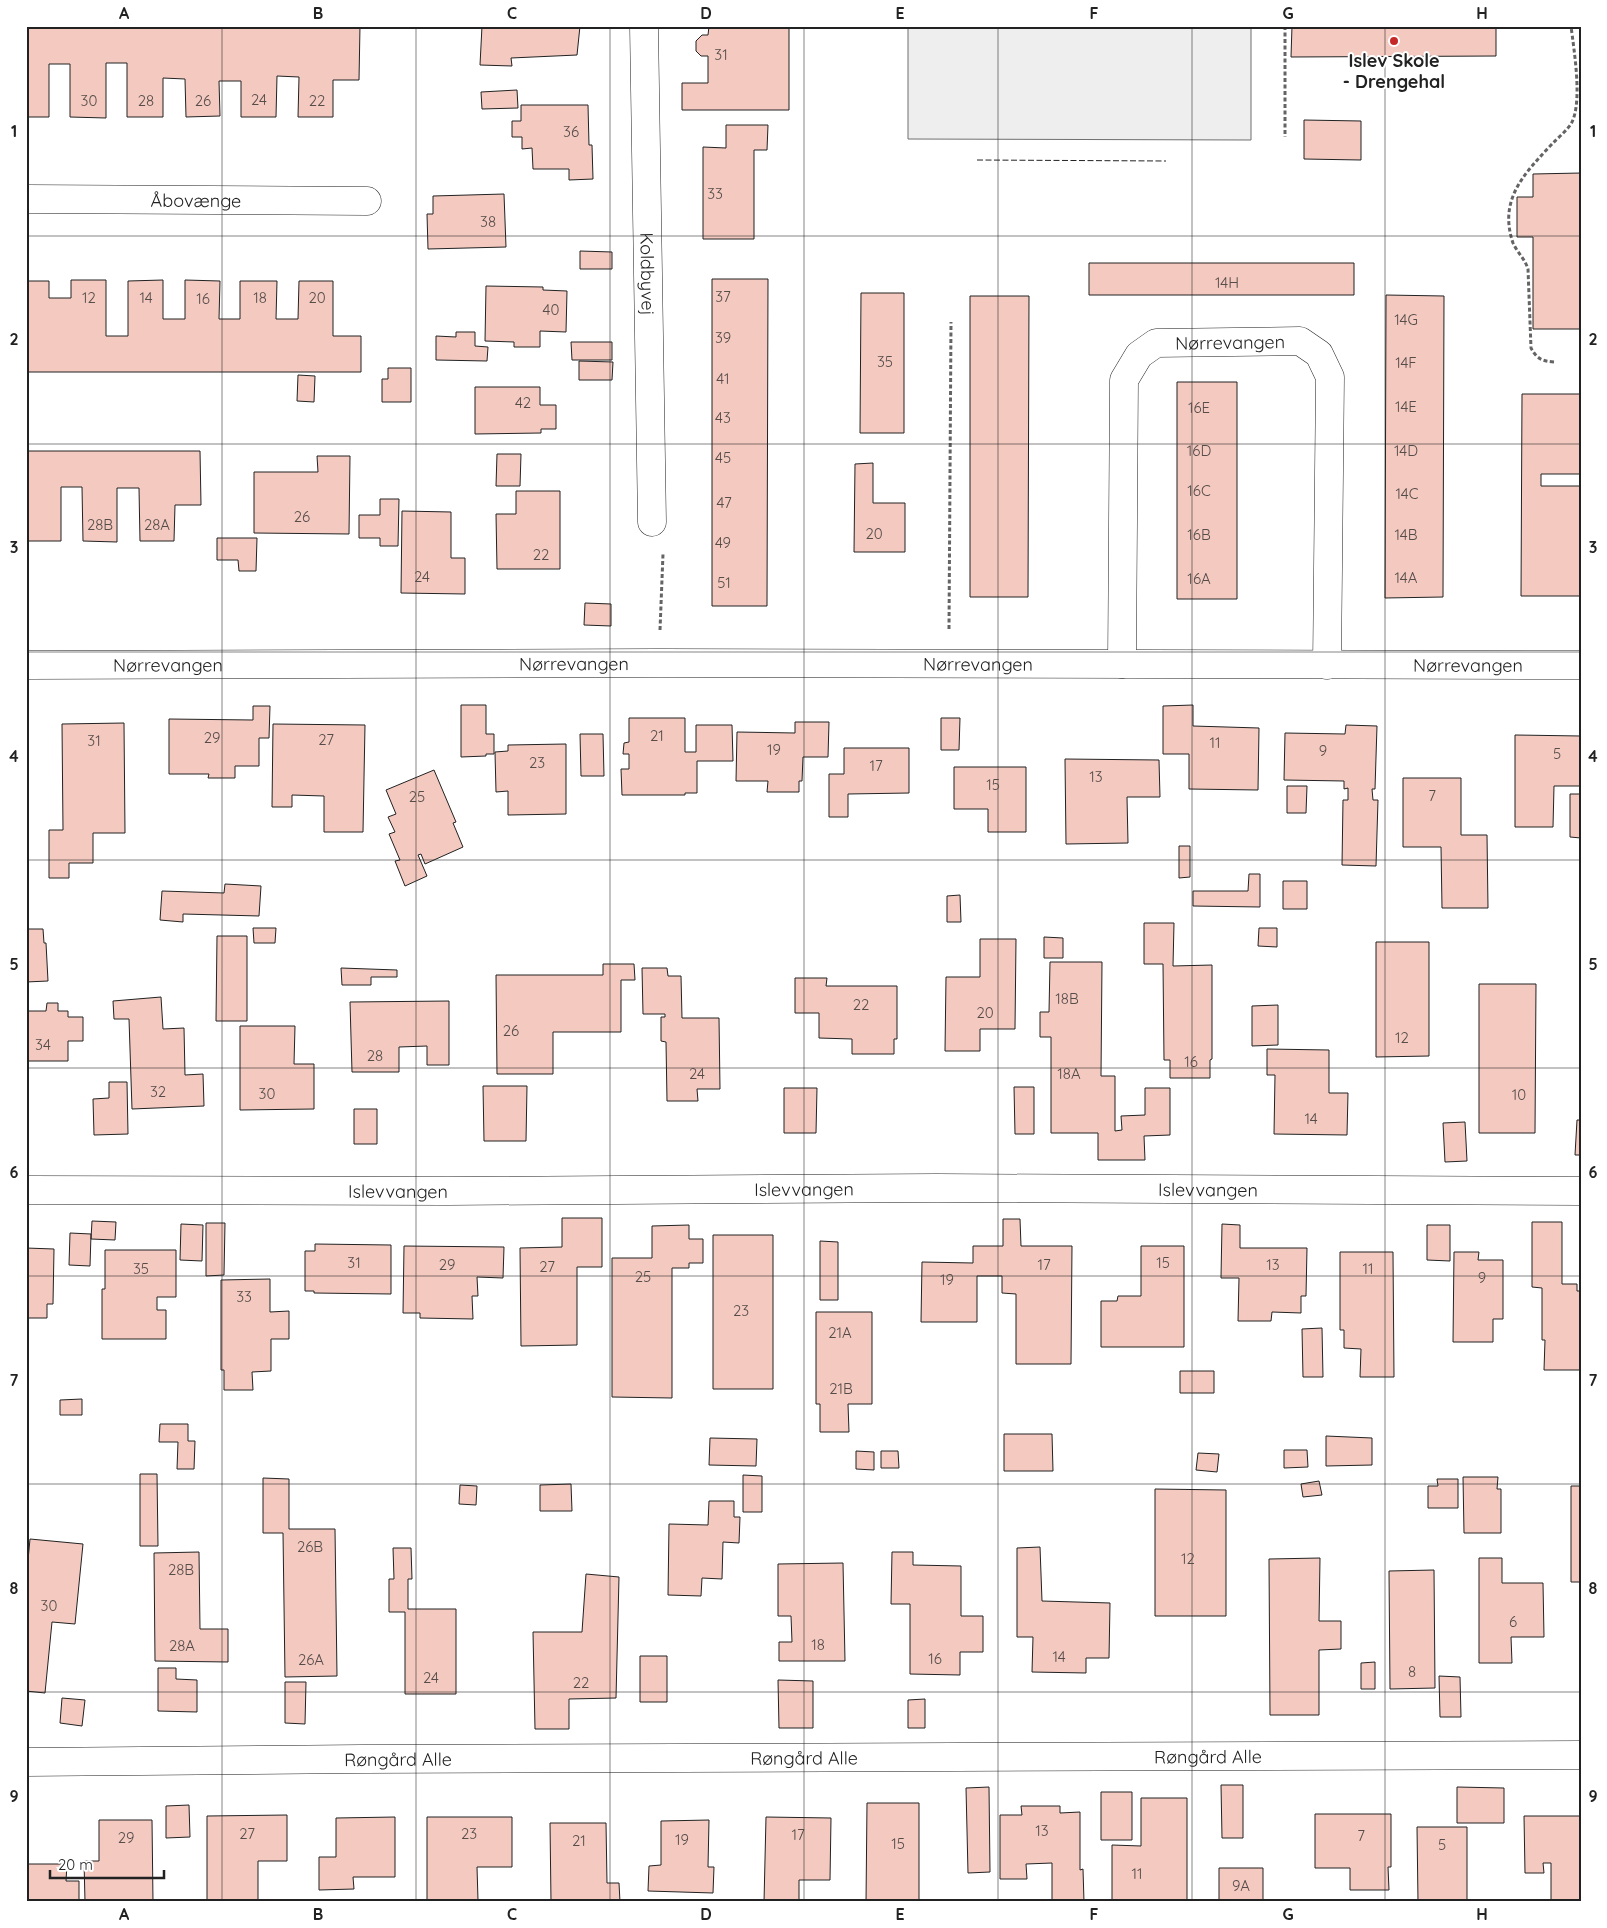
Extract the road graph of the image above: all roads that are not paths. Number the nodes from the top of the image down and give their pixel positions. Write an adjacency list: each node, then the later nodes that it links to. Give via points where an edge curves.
1 (644, 26): 4 (street, Koldbyvej)
2 (26, 200): 3 (street, Åbovænge)
3 (367, 200)
4 (652, 522)
5 (1122, 664): 6 (street, Nørrevangen); 7 (street, Nørrevangen); 7 (street, Nørrevangen, via 1124,380 1139,355 1156,343 1300,341 1319,354 1330,377)
6 (26, 665)
7 (1327, 665): 8 (street, Nørrevangen)
8 (1581, 665)
9 (26, 1190): 10 (street, Islevvangen, via 937,1188)
10 (1581, 1191)
11 (1581, 1755): 12 (street, Røngård Alle)
12 (26, 1762)

